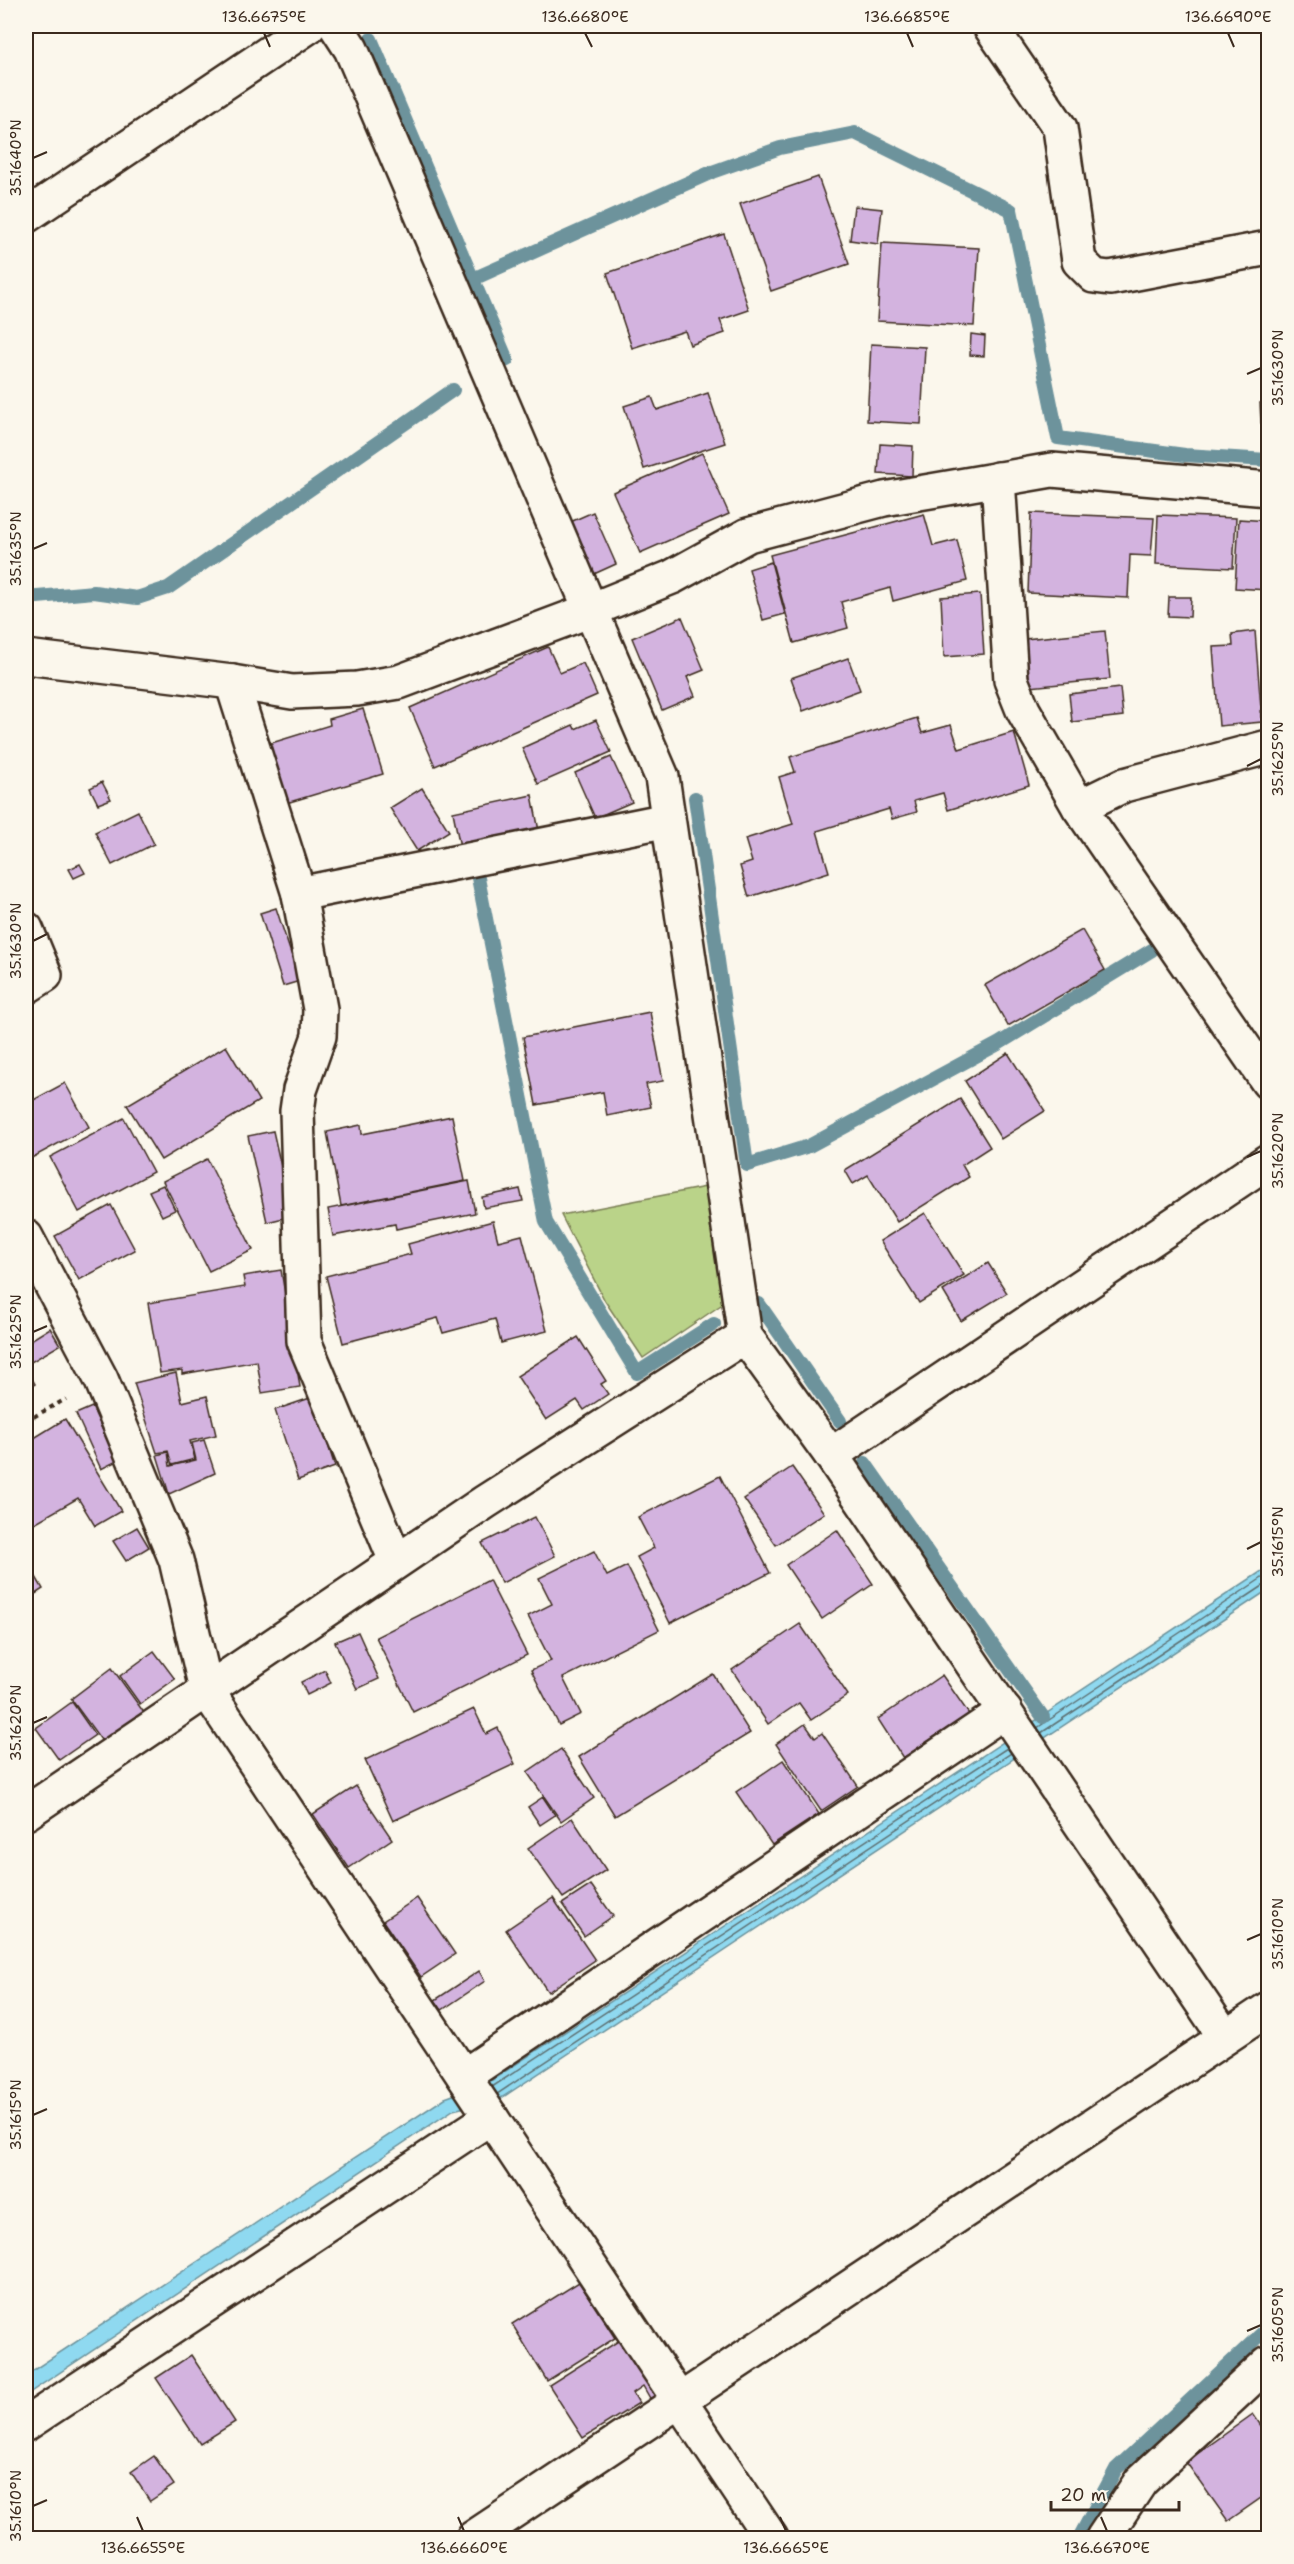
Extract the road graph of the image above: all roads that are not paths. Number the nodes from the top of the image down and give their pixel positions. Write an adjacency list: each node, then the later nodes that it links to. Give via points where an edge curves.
1 (309, 26): 4 (street)
2 (336, 26): 8 (street, via 351,48)
3 (990, 26): 5 (street, via 1060,128 1079,261 1094,276 1110,278)
4 (26, 216)
5 (1269, 248)
6 (998, 479): 7 (street, via 1052,470); 8 (street, via 884,499 748,535 672,577); 12 (street, via 1011,680 1023,710)
7 (1269, 489)
8 (591, 610): 10 (street, via 399,682 357,689 292,692); 13 (street, via 662,777)
9 (26, 657): 10 (street)
10 (232, 682): 14 (street)
11 (1269, 747): 12 (street, via 1124,785)
12 (1079, 807): 17 (street)
13 (668, 820): 14 (street); 20 (street)
14 (298, 894): 22 (street, via 320,1009 319,1036 300,1090 297,1111 304,1341)
15 (26, 929): 16 (street)
16 (35, 981)
17 (1269, 1082)
18 (1269, 1161): 21 (street)
19 (26, 1237): 23 (street, via 101,1379 176,1560)
20 (745, 1336): 21 (street); 22 (street)
21 (831, 1455): 24 (street)
22 (396, 1562): 23 (street)
23 (206, 1689): 25 (street); 28 (street)
24 (1009, 1718): 27 (street); 28 (street)
25 (26, 1813)
26 (1269, 2009): 27 (street)
27 (1225, 2037): 30 (street)
28 (478, 2096): 30 (street); 31 (street)
29 (1269, 2363): 34 (street, via 1141,2481)
30 (681, 2402): 32 (street); 33 (street)
31 (26, 2424)
32 (473, 2538)
33 (771, 2538)
34 (1103, 2538)

